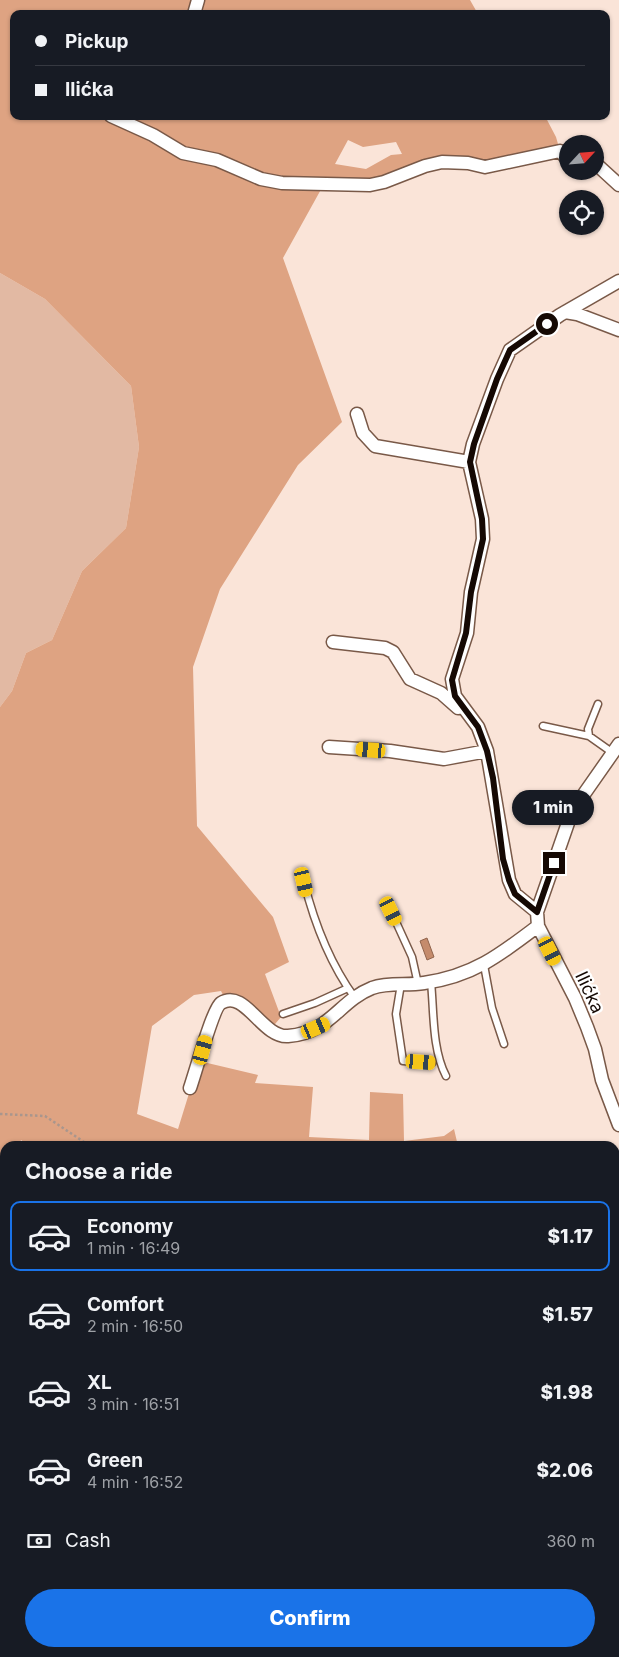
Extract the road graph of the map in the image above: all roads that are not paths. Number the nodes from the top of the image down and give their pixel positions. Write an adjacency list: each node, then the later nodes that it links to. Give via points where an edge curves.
1 (120, 120): 2 (street, via 183,153 217,160 261,179 282,184 370,185 442,162 485,167)
2 (559, 150)
3 (604, 171): 4 (street)
4 (619, 185)
5 (619, 282): 6 (street)
6 (565, 312): 7 (street); 9 (street, via 510,350)
7 (619, 330)
8 (357, 414): 9 (street, via 363,433 375,446)
9 (470, 462): 13 (street, via 483,539 466,633 452,680 455,696)
10 (333, 642): 13 (street, via 385,648 393,652 410,679 441,694)
11 (598, 704): 14 (lane, via 588,729)
12 (543, 726): 14 (lane)
13 (478, 727): 17 (street)
14 (589, 736): 16 (lane)
15 (328, 747): 17 (street, via 444,759)
16 (616, 748): 20 (street, Ilićka, via 569,820)
17 (487, 751): 20 (street, via 509,880 515,894)
18 (304, 882): 25 (lane, via 321,935)
19 (391, 911): 23 (lane)
20 (537, 912): 21 (street, Ilićka)
21 (538, 926): 22 (street); 31 (street, Ilićka, via 587,1027)
22 (484, 965): 23 (street, via 454,977); 27 (lane, via 492,1008)
23 (424, 983): 24 (street); 29 (lane)
24 (401, 984): 25 (street); 28 (lane, via 396,1014 403,1060)
25 (351, 993): 26 (lane); 30 (street, via 326,1023 286,1036 270,1030 236,1001 218,1004)
26 (283, 1014)
27 (504, 1044)
28 (432, 1063)
29 (446, 1076)
30 (190, 1088)
31 (619, 1126)

